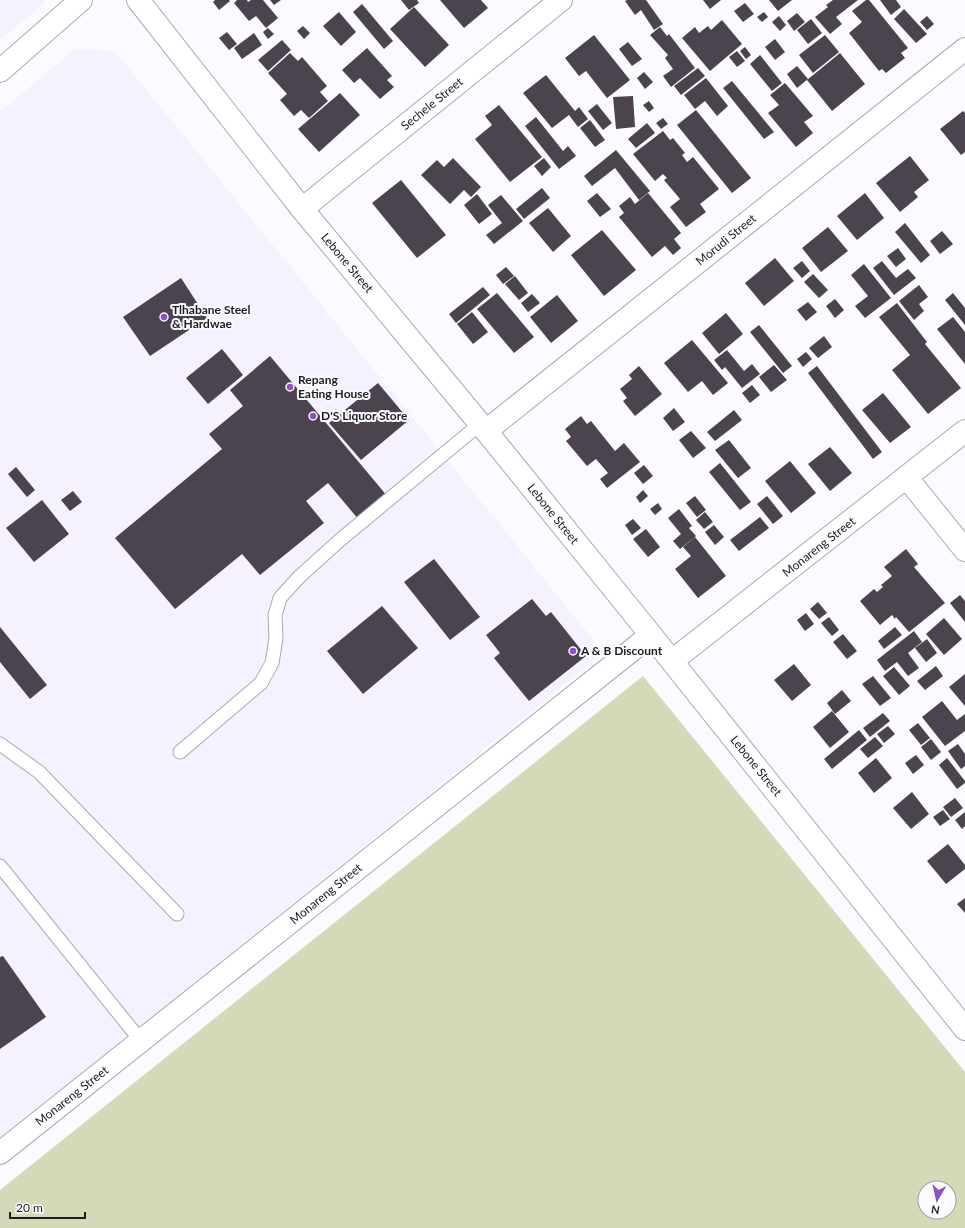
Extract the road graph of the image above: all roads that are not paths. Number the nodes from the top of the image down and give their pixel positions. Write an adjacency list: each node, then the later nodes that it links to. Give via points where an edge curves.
1 (81, 0): 5 (street)
2 (138, 0): 6 (street, Lebone Street)
3 (561, 0): 6 (street, Sechele Street)
4 (965, 49): 7 (street, Morudi Street)
5 (0, 71)
6 (302, 209): 7 (street, Lebone Street)
7 (483, 427): 11 (street, Lebone Street); 14 (lane, via 340,540 299,577 280,598 275,615 276,638 272,663 261,683)
8 (965, 431): 9 (street, Monareng Street)
9 (907, 478): 10 (street); 12 (street, Monareng Street)
10 (965, 550)
11 (651, 635): 12 (street, Lebone Street); 18 (street, Monareng Street)
12 (672, 661): 17 (street, Lebone Street)
13 (0, 744): 16 (lane, via 39,772)
14 (180, 752)
15 (0, 866): 18 (lane)
16 (177, 914)
17 (965, 1029)
18 (141, 1041): 19 (street, Monareng Street)
19 (0, 1153)

